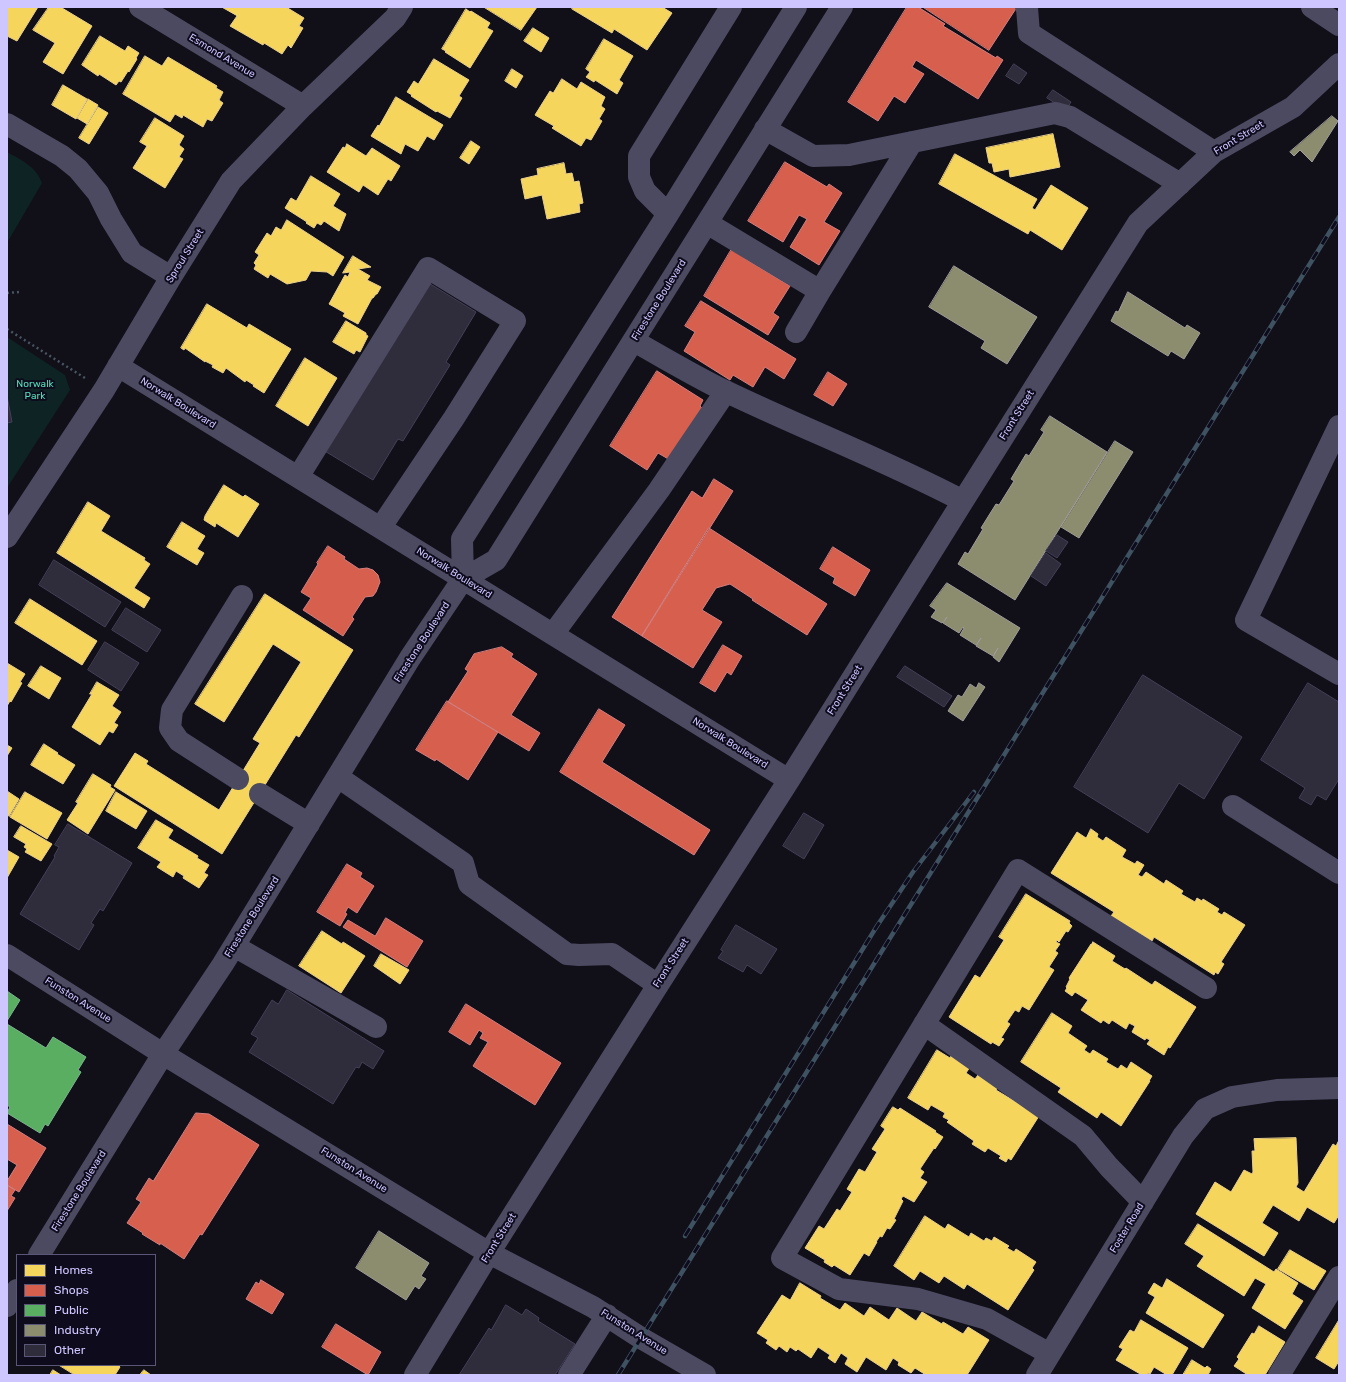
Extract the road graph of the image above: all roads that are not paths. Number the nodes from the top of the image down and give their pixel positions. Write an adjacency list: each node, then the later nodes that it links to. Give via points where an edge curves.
1 (140, 7): 10 (street, Esmond Avenue)
2 (402, 7): 10 (street, Sproul Street, via 395,18)
3 (731, 7): 16 (street, via 639,156 639,176 645,191)
4 (796, 7): 16 (street)
5 (842, 7): 12 (street, Firestone Boulevard)
6 (1026, 7): 14 (street, via 1029,33)
7 (1312, 7): 8 (street)
8 (1339, 25)
9 (1339, 64): 14 (street, Front Street, via 1293,107)
10 (303, 106): 18 (street, Sproul Street, via 231,181)
11 (7, 124): 18 (street, via 62,156 78,169 98,193 132,253)
12 (765, 129): 13 (street, via 814,156 849,155); 17 (street, Firestone Boulevard)
13 (912, 142): 15 (street, via 1055,113 1070,117); 19 (street)
14 (1214, 152): 15 (street, Front Street)
15 (1180, 184): 26 (street, Front Street, via 1138,223)
16 (668, 214): 29 (street, via 462,539)
17 (707, 223): 19 (street); 21 (street, Firestone Boulevard)
18 (171, 277): 22 (street, Sproul Street)
19 (820, 291): 20 (street)
20 (796, 332)
21 (634, 341): 23 (street); 29 (street, Firestone Boulevard, via 496,560)
22 (118, 366): 25 (street, Norwalk Boulevard); 28 (street, Sproul Street)
23 (726, 392): 26 (street); 31 (street)
24 (1339, 426): 32 (street, via 1246,620)
25 (298, 477): 27 (street, Norwalk Boulevard); 27 (street, via 428,268 515,321)
26 (963, 500): 35 (street, Front Street)
27 (381, 527): 29 (street, Norwalk Boulevard)
28 (7, 537)
29 (463, 579): 31 (street, Norwalk Boulevard); 33 (street, Firestone Boulevard, via 410,658)
30 (242, 596): 34 (street, via 172,710 170,728 179,741)
31 (553, 634): 35 (street, Norwalk Boulevard)
32 (1339, 674)
33 (338, 777): 38 (street, Firestone Boulevard); 42 (street, via 463,863 468,884 567,954 612,954)
34 (238, 779)
35 (789, 780): 42 (street, Front Street)
36 (260, 794): 38 (street)
37 (1233, 806): 39 (street)
38 (309, 824): 40 (street, Firestone Boulevard)
39 (1339, 873)
40 (234, 946): 45 (street); 46 (street, Firestone Boulevard)
41 (7, 955): 46 (street, Funston Avenue)
42 (658, 985): 49 (street, Front Street)
43 (1206, 988): 44 (street, via 1018,870)
44 (924, 1024): 48 (street, via 1084,1136 1109,1167); 55 (street, via 782,1258 839,1289 918,1299 987,1319)
45 (376, 1027)
46 (163, 1054): 49 (street, Funston Avenue); 50 (street, Firestone Boulevard)
47 (1339, 1088): 48 (street, Foster Road, via 1277,1090 1232,1097 1205,1109 1183,1136)
48 (1143, 1202): 55 (street, Foster Road)
49 (489, 1253): 54 (street, Funston Avenue); 56 (street, Front Street)
50 (40, 1254)
51 (1339, 1277): 60 (street)
52 (16, 1292): 53 (street)
53 (7, 1306)
54 (607, 1315): 57 (street); 58 (street, Funston Avenue)
55 (1050, 1354): 59 (street, Foster Road)
56 (415, 1375)
57 (569, 1375)
58 (705, 1375)
59 (1037, 1375)
60 (1279, 1375)

